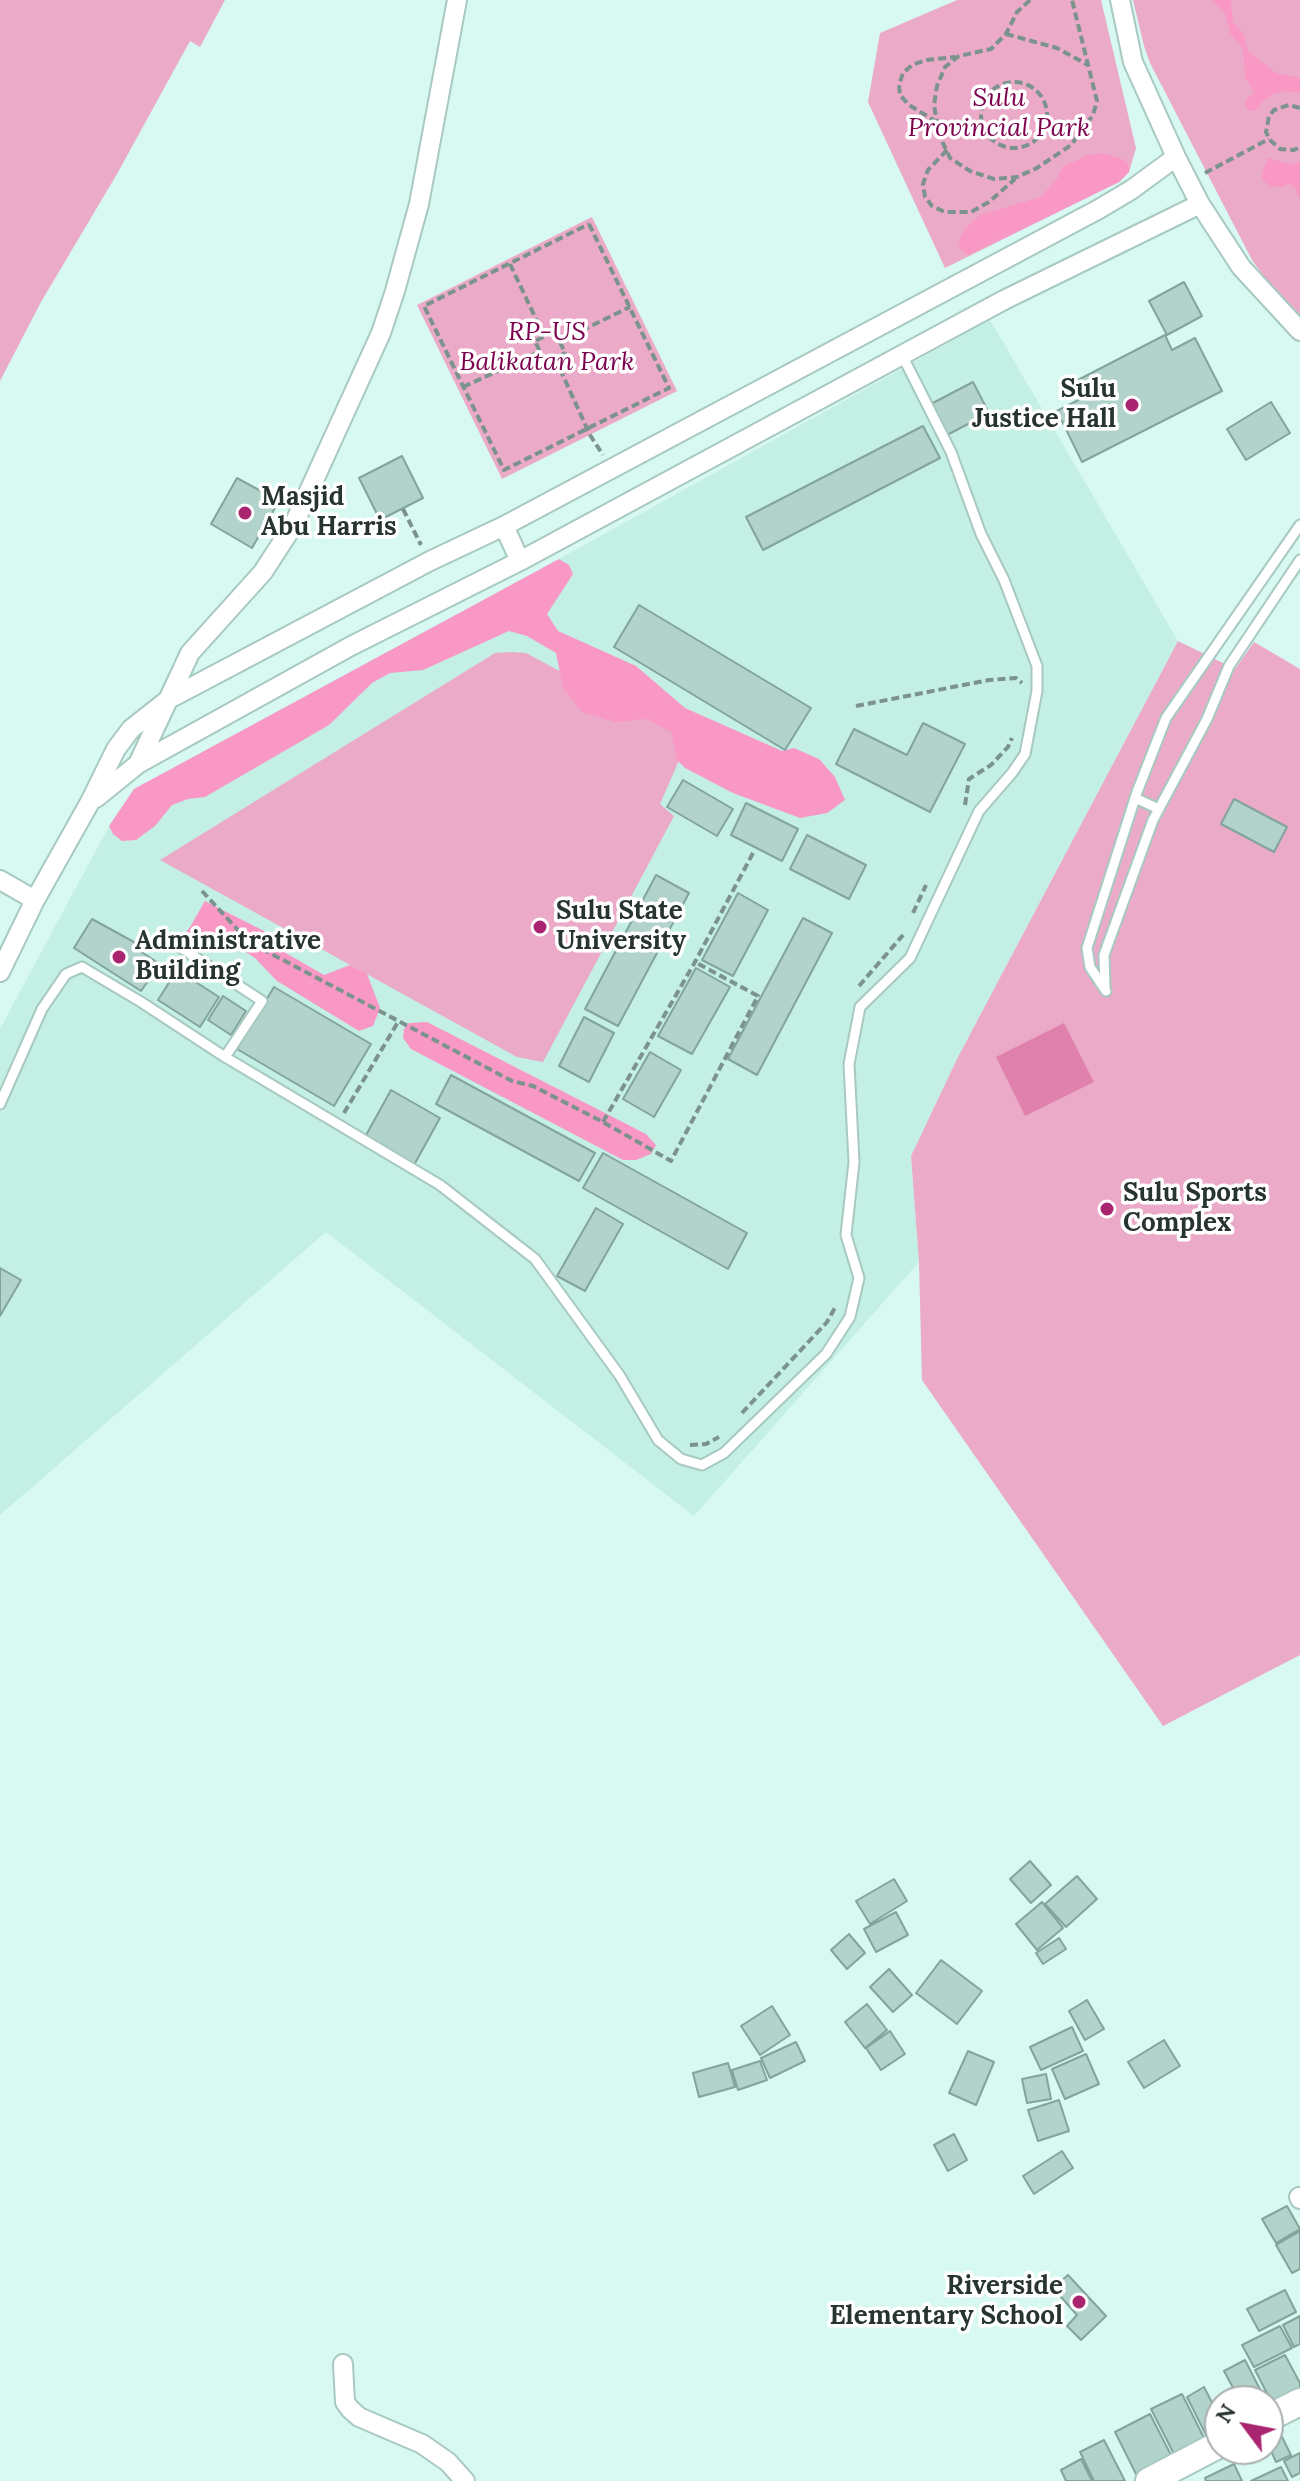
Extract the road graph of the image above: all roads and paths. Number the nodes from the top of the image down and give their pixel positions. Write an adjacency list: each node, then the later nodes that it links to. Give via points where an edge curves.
1 (457, 0): 37 (street, via 419,204 381,333 294,524 263,572 190,653)
2 (1030, 0): 5 (path)
3 (1072, 0): 7 (path)
4 (1120, 0): 14 (street, via 1133,62)
5 (1006, 34): 6 (path, via 991,49); 7 (path, via 1057,48)
6 (959, 56): 10 (path, via 945,67 937,86); 10 (path, via 912,65 899,85 909,105)
7 (1088, 65): 15 (path, via 1097,101 1093,115 1071,145)
8 (1023, 83): 8 (path, via 1045,103 1046,124 1042,134 1025,146 1003,146 985,132 981,109 993,90)
9 (1300, 108): 11 (path, via 1274,110 1266,124)
10 (937, 122): 13 (path)
11 (1269, 139): 12 (path, via 1280,149); 16 (path)
12 (1300, 147)
13 (947, 150): 15 (path, via 970,171 994,179); 15 (path, via 923,184 932,206 945,212 971,212)
14 (1176, 157): 16 (street); 19 (street, via 1131,190)
15 (1017, 177)
16 (1188, 180): 17 (street)
17 (1200, 204): 20 (street); 22 (street, via 1241,267)
18 (510, 264): 21 (path, via 589,224); 23 (path); 28 (path, via 424,306)
19 (989, 266): 20 (street); 30 (street)
20 (1004, 300): 26 (street)
21 (630, 307): 24 (path); 29 (path, via 669,388)
22 (1300, 331)
23 (544, 336): 24 (path, via 555,331); 25 (path, via 535,341)
24 (560, 342): 27 (path, via 565,353)
25 (539, 352): 27 (path, via 545,363); 28 (path)
26 (902, 355): 36 (street); 53 (lane, via 951,452 1004,580 1037,666 1037,691 1025,754 979,811 910,958 860,1007 849,1064 854,1162 846,1235 859,1278 850,1317 826,1354 724,1453 702,1465 681,1459 658,1440 620,1376 535,1259 440,1185)
27 (555, 358): 29 (path)
28 (463, 387): 29 (path, via 504,470)
29 (588, 429): 30 (path)
30 (610, 467): 33 (street)
31 (403, 509): 35 (path)
32 (1300, 525): 39 (lane, via 1166,718)
33 (504, 526): 35 (street); 36 (street)
34 (1300, 560): 41 (lane, via 1229,666)
35 (430, 561): 37 (street)
36 (520, 561): 38 (street, via 351,646)
37 (169, 699): 38 (street); 40 (street, via 123,739)
38 (138, 764): 40 (street)
39 (1135, 798): 41 (lane); 41 (lane, via 1087,948 1090,967 1106,991 1104,955)
40 (90, 802): 45 (street)
41 (1159, 809)
42 (753, 853): 47 (path)
43 (0, 880): 45 (street)
44 (202, 891): 49 (path, via 249,942)
45 (35, 900): 48 (street)
46 (166, 938): 50 (lane, via 262,1001)
47 (695, 962): 52 (path); 52 (path, via 758,996 671,1161)
48 (0, 972)
49 (398, 1022): 52 (path); 53 (path)
50 (225, 1057): 51 (lane, via 82,967 66,974 42,1009); 53 (lane)
51 (0, 1104)
52 (603, 1122)
53 (337, 1126)
54 (343, 2364): 56 (street, via 350,2409 422,2444)
55 (1204, 2452): 57 (main road)
56 (465, 2481)
57 (1149, 2481)

